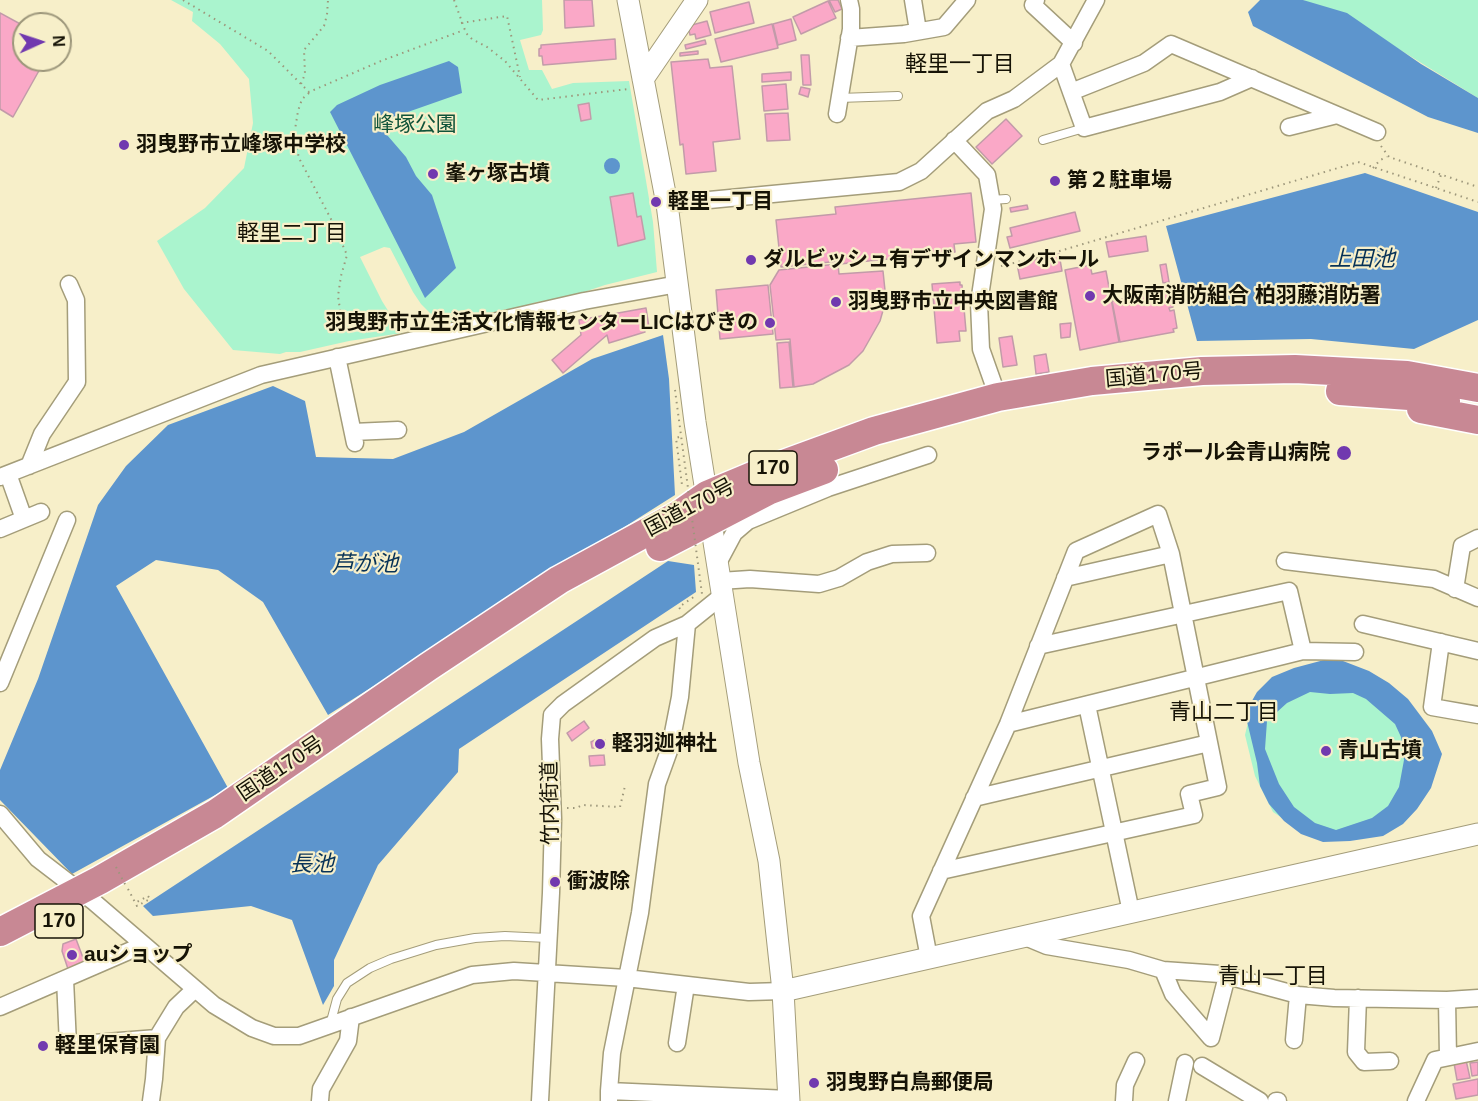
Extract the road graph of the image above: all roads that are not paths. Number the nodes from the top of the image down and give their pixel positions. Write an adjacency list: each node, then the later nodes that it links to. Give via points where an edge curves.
1 (628, 0): 13 (street)
2 (697, 0): 13 (street)
3 (849, 0): 9 (street)
4 (913, 0): 8 (street)
5 (967, 0): 8 (street, via 944,27)
6 (1035, 0): 10 (street, via 1033,5)
7 (1096, 0): 10 (street)
8 (918, 31): 9 (street)
9 (849, 38): 16 (street)
10 (1074, 43): 11 (street)
11 (1061, 64): 14 (street); 21 (street, via 1014,99 987,111)
12 (1252, 78): 14 (street, via 1171,44 1144,63); 17 (street); 19 (street, via 1220,92)
13 (638, 84): 23 (street)
14 (1071, 92): 19 (street)
15 (898, 96): 16 (lane)
16 (837, 106)
17 (1337, 115): 18 (street); 20 (street)
18 (1290, 127)
19 (1084, 128): 22 (lane)
20 (1377, 132)
21 (954, 140): 23 (street, via 921,171 899,182); 31 (street, via 987,175 999,200 993,209 979,303 981,349)
22 (1043, 140)
23 (667, 204): 25 (street)
24 (69, 284): 36 (street, via 76,300 77,382 42,434)
25 (678, 284): 26 (street); 38 (street)
26 (337, 357): 34 (street, via 354,438); 36 (street, via 261,375)
27 (1478, 373): 28 (highway, via 1439,370)
28 (1407, 375): 29 (highway, 国道170号 / 170); 31 (highway, 国道170号 / 170, via 1295,369 1202,371 1092,381)
29 (1478, 388)
30 (1378, 393): 32 (highway, 国道170号 / 170); 33 (highway, via 1423,409); 38 (highway, 国道170号 / 170, via 1294,388 1202,389 1094,399 986,420 881,449 768,491)
31 (998, 397): 38 (highway, 国道170号 / 170, via 874,431 762,472)
32 (1478, 406)
33 (1478, 420)
34 (398, 430)
35 (928, 455): 48 (street, via 828,488 748,521 734,533)
36 (29, 466): 37 (street)
37 (4, 476): 40 (street)
38 (700, 501): 48 (street); 71 (highway, 国道170号 / 170, via 559,580 214,814 171,850)
39 (40, 512): 40 (street)
40 (24, 519): 42 (street)
41 (68, 520): 60 (street)
42 (0, 529)
43 (1478, 538): 49 (street, via 1462,546)
44 (927, 554): 48 (street, via 892,554 819,584 750,579)
45 (1171, 554): 47 (street); 47 (street, via 1158,514 1076,551); 51 (street)
46 (1285, 561): 49 (street, via 1434,579)
47 (1065, 578): 55 (street)
48 (710, 581): 52 (street, 竹内街道); 86 (street, via 769,861)
49 (1455, 589): 50 (street)
50 (1478, 598)
51 (1184, 614): 55 (street); 56 (street, via 1288,591); 59 (street)
52 (684, 616): 75 (street, 竹内街道, via 552,715); 82 (street, via 680,697 670,748 657,784 640,913)
53 (1363, 624): 54 (street)
54 (1441, 642): 57 (street); 62 (street, via 1431,707)
55 (1038, 646): 63 (street)
56 (1303, 651): 58 (street); 59 (street)
57 (1478, 651)
58 (1355, 652)
59 (1195, 676): 61 (street); 64 (street)
60 (0, 682)
61 (1087, 705): 63 (street); 65 (street)
62 (1478, 715)
63 (1008, 724): 66 (street)
64 (1209, 743): 65 (street); 68 (street, via 1218,787 1189,794 1194,815)
65 (1101, 769): 66 (street); 68 (street)
66 (974, 798): 70 (street)
67 (0, 814): 71 (street, via 38,859)
68 (1115, 832): 70 (street); 72 (street)
69 (1478, 834): 72 (street)
70 (941, 872): 78 (street, via 921,916)
71 (110, 888): 73 (highway, 国道170号 / 170); 76 (street); 77 (highway, 国道170号 / 170)
72 (1131, 912): 74 (street)
73 (0, 932)
74 (1023, 936): 78 (street); 79 (street, via 1047,945)
75 (547, 938): 80 (street, 竹内街道); 93 (lane, via 475,938 391,959 347,983 337,999)
76 (143, 945): 83 (street); 85 (street)
77 (0, 952)
78 (929, 958): 86 (street)
79 (1163, 970): 81 (street); 81 (street, via 1173,994 1211,1038)
80 (547, 972): 82 (street); 92 (street, via 472,975); 105 (street, 竹内街道)
81 (1227, 976): 87 (street)
82 (626, 978): 84 (street); 101 (street, via 612,1053)
83 (66, 979): 91 (street); 94 (street, via 68,1045)
84 (686, 985): 86 (street, via 749,992); 96 (street)
85 (195, 989): 93 (street, via 252,1028 274,1036 299,1036); 94 (street, via 176,1007)
86 (783, 991): 102 (street)
87 (1298, 995): 88 (street); 95 (street)
88 (1358, 998): 90 (street); 99 (street, via 1356,1052 1364,1062)
89 (1478, 998): 90 (street)
90 (1447, 1000): 98 (street)
91 (0, 1007)
92 (351, 1017): 93 (street); 104 (street, via 348,1041 321,1089)
93 (330, 1024)
94 (157, 1038): 103 (street)
95 (1294, 1040)
96 (677, 1042)
97 (1478, 1051): 98 (street)
98 (1448, 1057): 109 (street, via 1435,1060)
99 (1390, 1060)
100 (1136, 1061): 106 (street, via 1125,1085)
101 (609, 1096): 102 (street)
102 (789, 1100)
103 (151, 1101)
104 (320, 1101)
105 (540, 1101)
106 (1124, 1101)
107 (1176, 1101): 108 (street, via 1193,1065)
108 (1260, 1101)
109 (1416, 1101)

